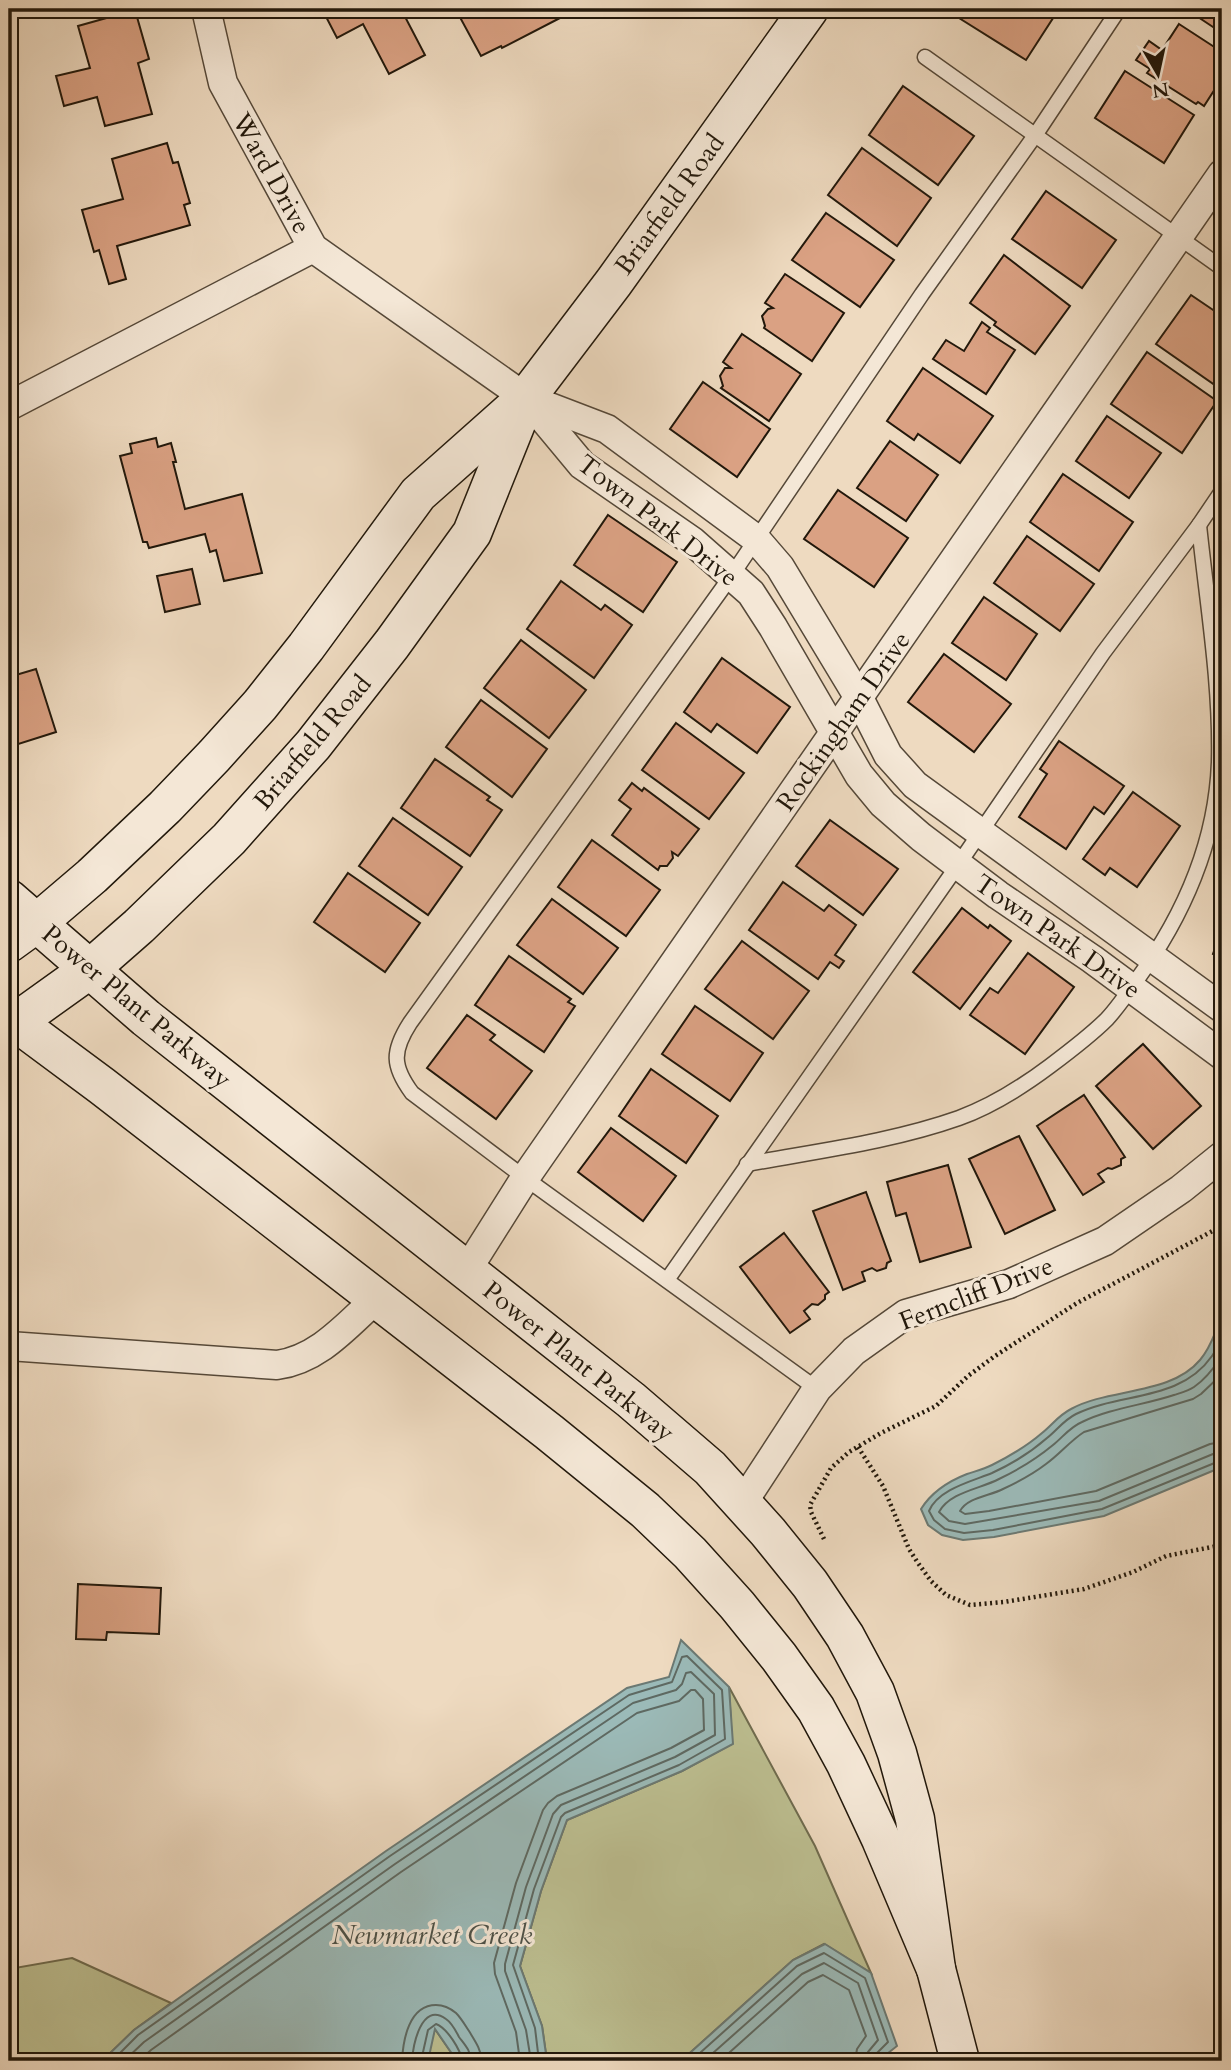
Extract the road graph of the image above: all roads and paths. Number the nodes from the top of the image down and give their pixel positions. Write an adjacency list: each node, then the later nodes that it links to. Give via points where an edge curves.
1 (206, 9): 8 (street, Ward Drive, via 223,83)
2 (808, 9): 10 (main road, Briarfield Road)
3 (1119, 9): 5 (lane)
4 (925, 57): 5 (lane)
5 (1036, 134): 7 (lane); 14 (lane)
6 (1222, 174): 7 (street, Rockingham Drive)
7 (1180, 237): 9 (lane); 16 (street, Rockingham Drive)
8 (313, 248): 10 (street, Ward Drive); 11 (street)
9 (1222, 268)
10 (526, 398): 14 (street, Town Park Drive, via 607,429); 15 (street, Town Park Drive, via 582,464 692,541); 20 (main road, Briarfield Road, via 418,494 260,705 165,807 92,876); 22 (main road, Briarfield Road, via 472,533 353,696 229,839)
11 (9, 406)
12 (1222, 491): 13 (lane)
13 (1199, 525): 18 (lane, via 1103,653); 21 (lane, via 1219,721 1217,776 1199,868)
14 (755, 538): 15 (lane); 16 (street, Town Park Drive, via 780,566)
15 (732, 575): 17 (street, Town Park Drive, via 751,593); 29 (lane, via 398,1042 400,1078 412,1093)
16 (859, 698): 17 (street, Rockingham Drive); 18 (street, Town Park Drive, via 888,755 915,785)
17 (835, 733): 19 (street, Town Park Drive, via 859,775 883,804); 29 (street, Rockingham Drive)
18 (980, 831): 19 (lane); 21 (street, Town Park Drive)
19 (958, 865): 23 (street, Town Park Drive); 28 (lane)
20 (18, 922): 22 (main road, Power Plant Parkway)
21 (1153, 958): 23 (lane); 24 (street, Town Park Drive)
22 (90, 969): 25 (main road, Briarfield Road); 31 (main road, Power Plant Parkway)
23 (1131, 988): 26 (street, Town Park Drive); 28 (lane, via 1108,1018 1018,1091 961,1118 911,1133)
24 (1222, 1008)
25 (11, 1022): 33 (main road, Power Plant Parkway, via 113,1094)
26 (1222, 1055)
27 (1222, 1156): 35 (street, Ferncliff Drive, via 1105,1241 1009,1284 906,1314 854,1351)
28 (747, 1164): 32 (lane)
29 (525, 1178): 31 (street, Rockingham Drive); 32 (lane)
30 (1222, 1226): 36 (path, via 1067,1308 968,1376 936,1406)
31 (467, 1270): 37 (main road, Power Plant Parkway, via 631,1400 710,1468)
32 (667, 1280): 35 (lane)
33 (376, 1299): 34 (street, via 312,1354 277,1365); 40 (main road, Power Plant Parkway, via 645,1510 737,1605 816,1709 881,1839)
34 (9, 1346)
35 (817, 1389): 37 (street, Ferncliff Drive)
36 (858, 1447): 38 (path, via 883,1486 918,1563 946,1595 970,1605 1084,1589 1166,1556); 39 (path, via 831,1468 810,1505)
37 (742, 1504): 40 (main road, Power Plant Parkway, via 810,1584 875,1692 915,1819)
38 (1222, 1545)
39 (830, 1550)
40 (936, 1969): 41 (main road, Power Plant Parkway)
41 (960, 2061)

